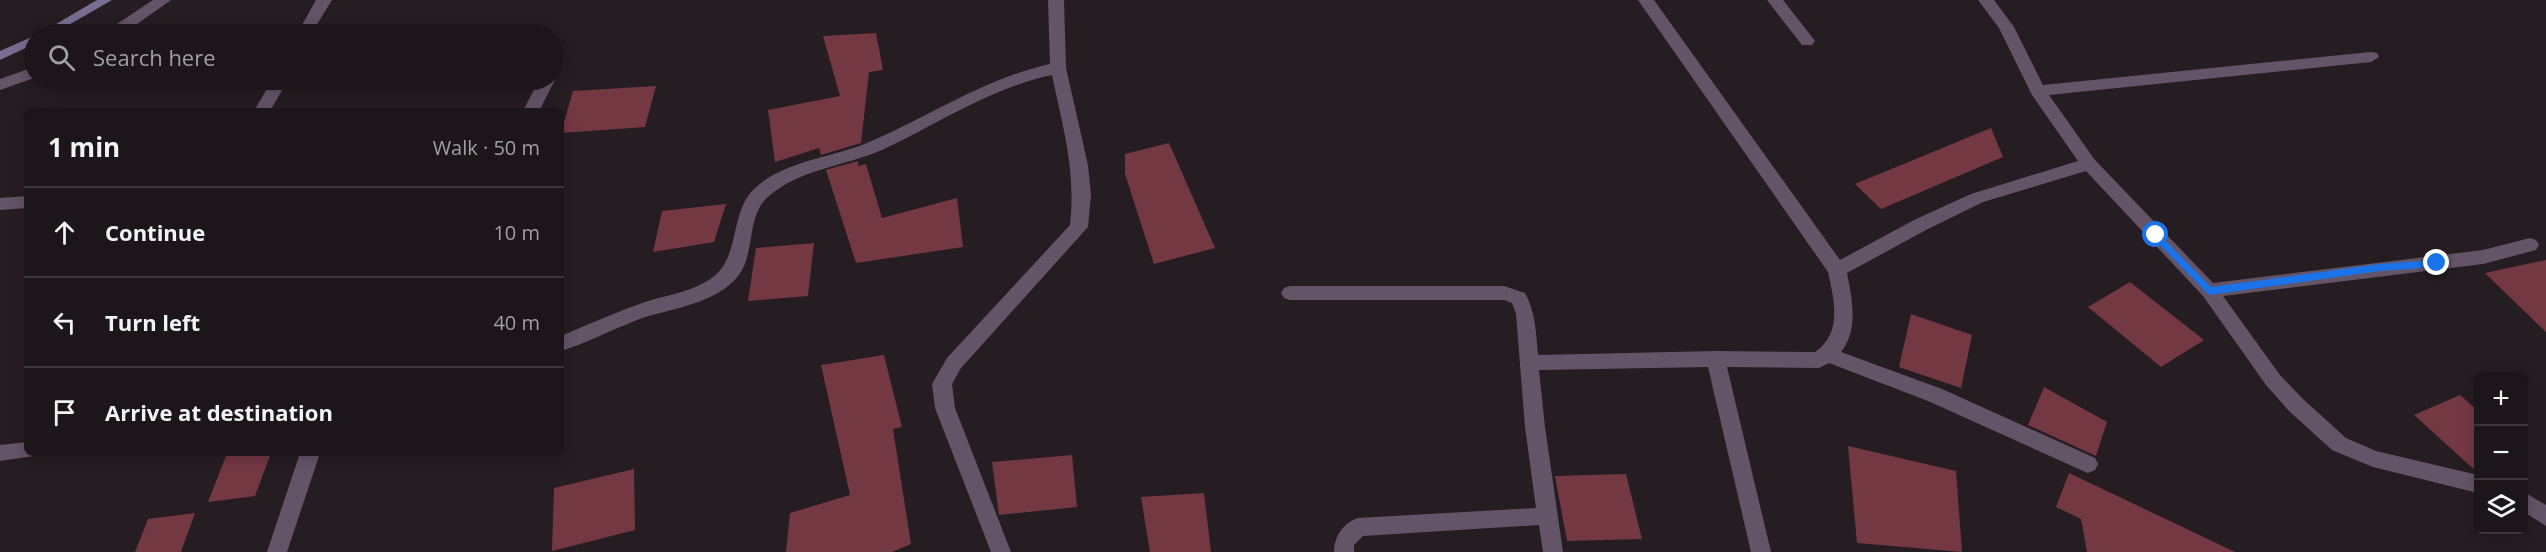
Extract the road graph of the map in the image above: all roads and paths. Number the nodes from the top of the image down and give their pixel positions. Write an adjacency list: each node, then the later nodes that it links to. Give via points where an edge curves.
1 (163, 0): 7 (street)
2 (324, 0): 8 (street)
3 (1056, 0): 11 (street)
4 (1646, 0): 23 (street)
5 (1775, 0): 9 (street)
6 (1986, 0): 16 (street, via 2021,53)
7 (128, 24)
8 (309, 24)
9 (1807, 41)
10 (2371, 57): 16 (street)
11 (1058, 68): 26 (street, via 1029,72 874,146 777,183 761,193 750,207 738,260 726,277 690,297 642,310); 39 (street, via 1080,165 1079,227 980,332 942,384 945,408)
12 (24, 76): 13 (street)
13 (0, 85)
14 (274, 90): 17 (street)
15 (542, 90): 18 (street)
16 (2038, 92): 19 (street)
17 (264, 108)
18 (533, 108)
19 (2089, 164): 23 (street, via 1977,198); 24 (street)
20 (24, 202): 21 (street)
21 (0, 204)
22 (2530, 245): 24 (street, via 2483,257)
23 (1837, 270): 27 (street, via 1846,315 1839,344)
24 (2209, 291): 34 (street, via 2273,380 2339,444 2373,459)
25 (1290, 293): 29 (street, via 1492,293 1519,298 1525,314)
26 (564, 343)
27 (1829, 355): 28 (street, via 1819,360); 33 (street, via 1935,395)
28 (1716, 359): 29 (street); 42 (street)
29 (1530, 363): 36 (street)
30 (24, 450): 31 (street)
31 (0, 453)
32 (309, 456): 38 (street)
33 (2088, 464)
34 (2474, 483)
35 (2528, 504): 37 (street)
36 (1547, 516): 40 (street, via 1358,527 1344,542); 41 (street)
37 (2546, 517)
38 (277, 552)
39 (1001, 552)
40 (1344, 552)
41 (1553, 552)
42 (1761, 552)

